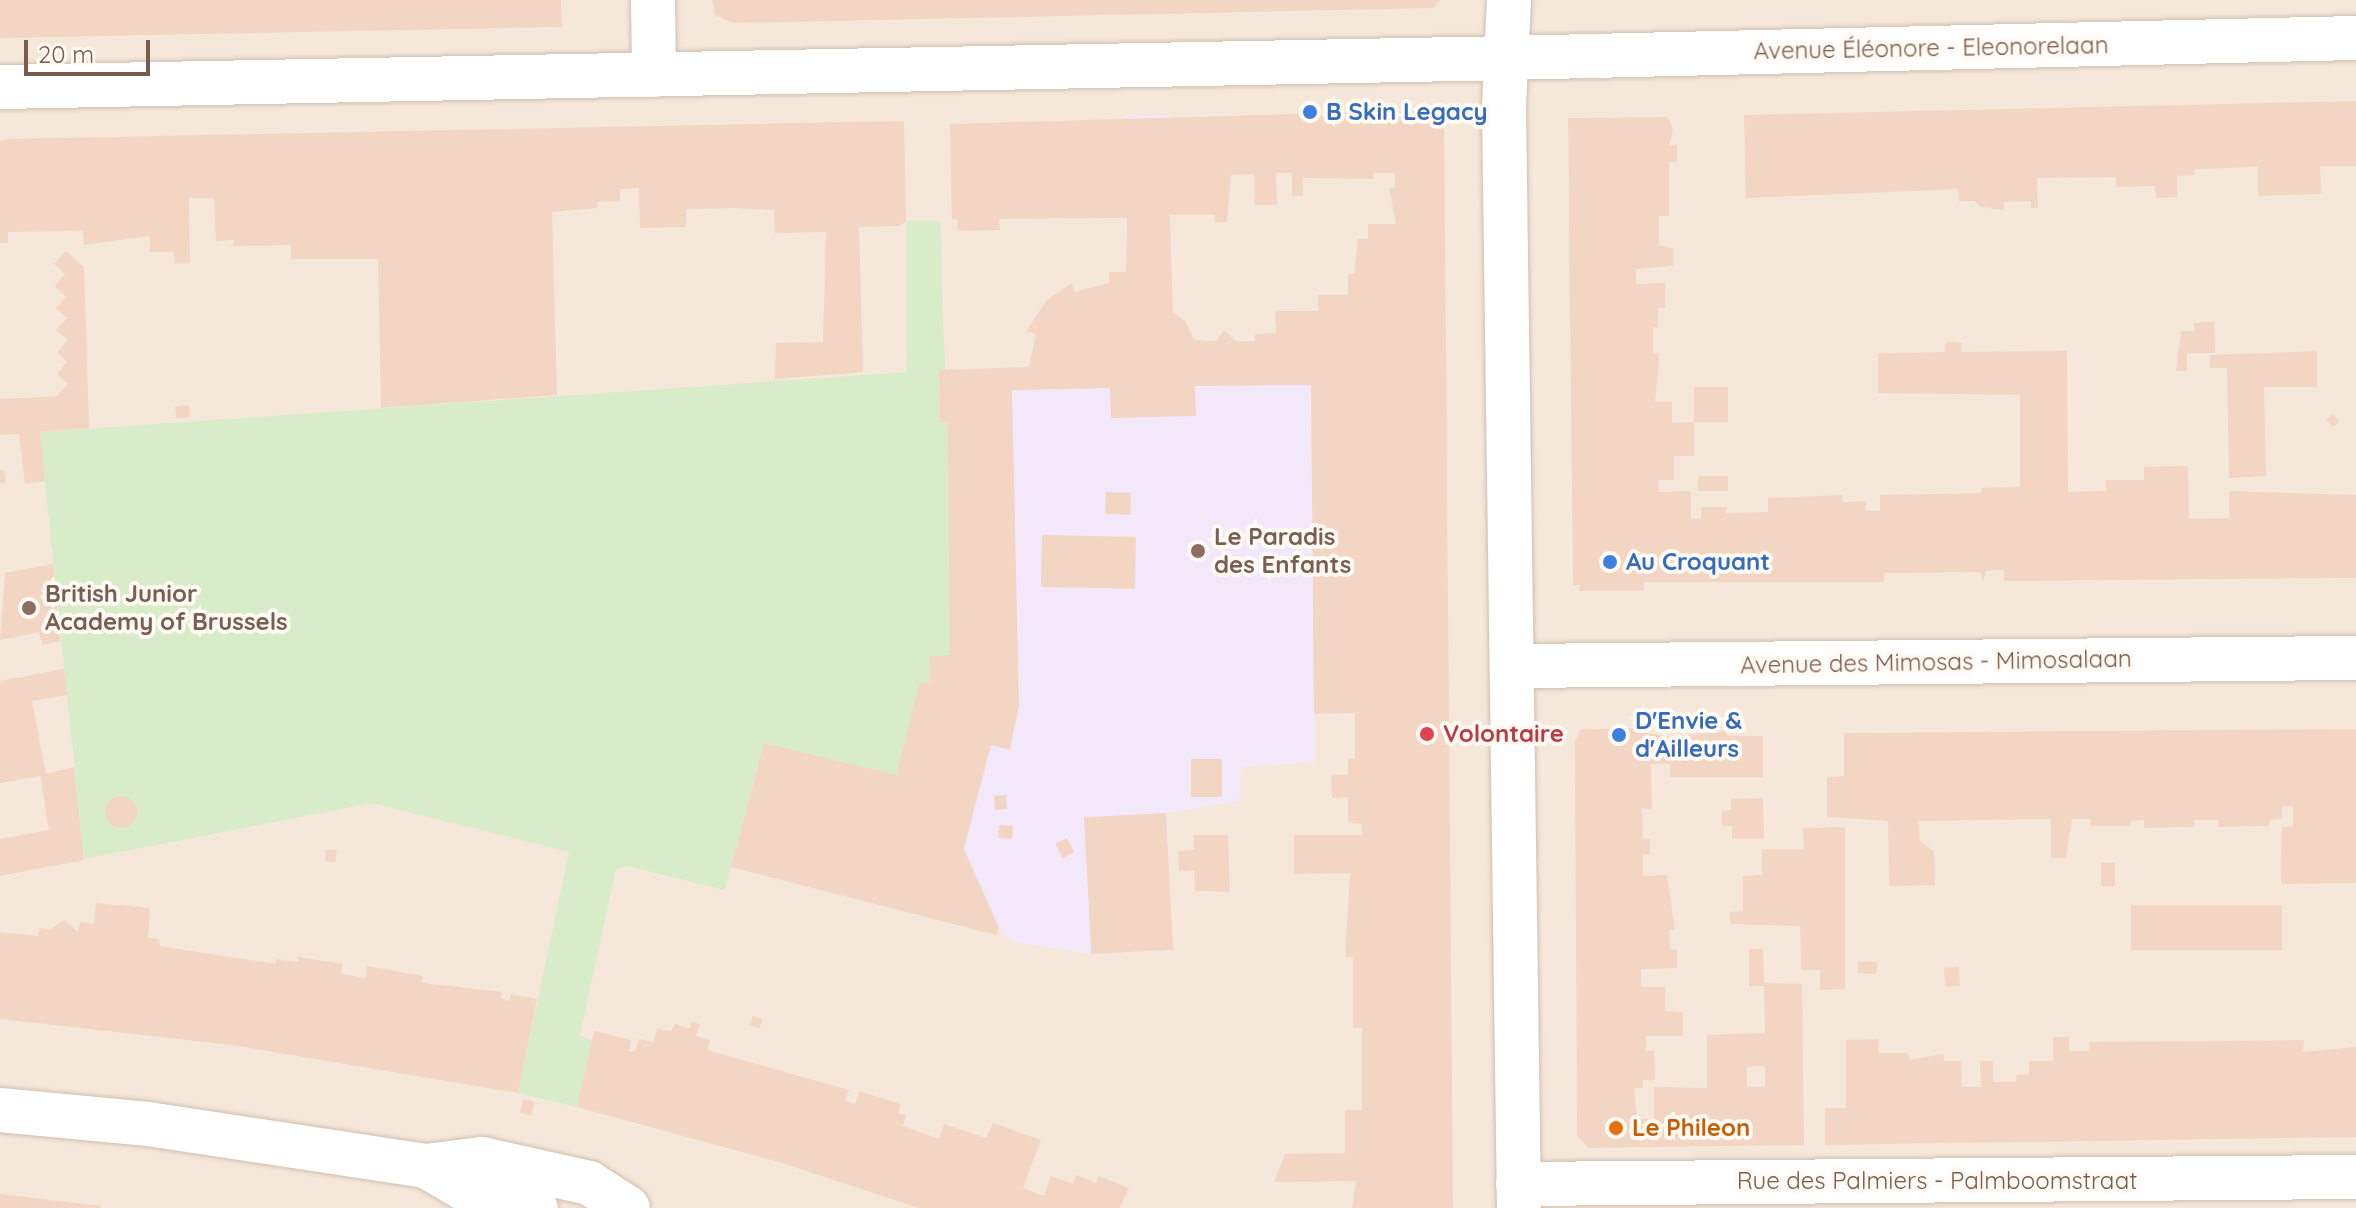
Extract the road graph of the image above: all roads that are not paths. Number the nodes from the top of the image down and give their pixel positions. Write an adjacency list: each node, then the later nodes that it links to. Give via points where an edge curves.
1 (653, 0): 5 (street)
2 (1509, 0): 4 (street)
3 (2356, 38): 4 (street, Avenue Éléonore - Eleonorelaan)
4 (1506, 58): 5 (street, Avenue Éléonore - Eleonorelaan); 8 (street)
5 (654, 75): 6 (street, Avenue Éléonore - Eleonorelaan)
6 (0, 87)
7 (2356, 658): 8 (street, Avenue des Mimosas - Mimosalaan)
8 (1515, 666): 12 (street)
9 (0, 1110): 10 (street, via 179,1128)
10 (426, 1166): 13 (street, via 475,1195); 14 (street, via 482,1159 589,1183)
11 (2356, 1177): 12 (street, Rue des Palmiers - Palmboomstraat)
12 (1518, 1196)
13 (536, 1208)
14 (628, 1208)

